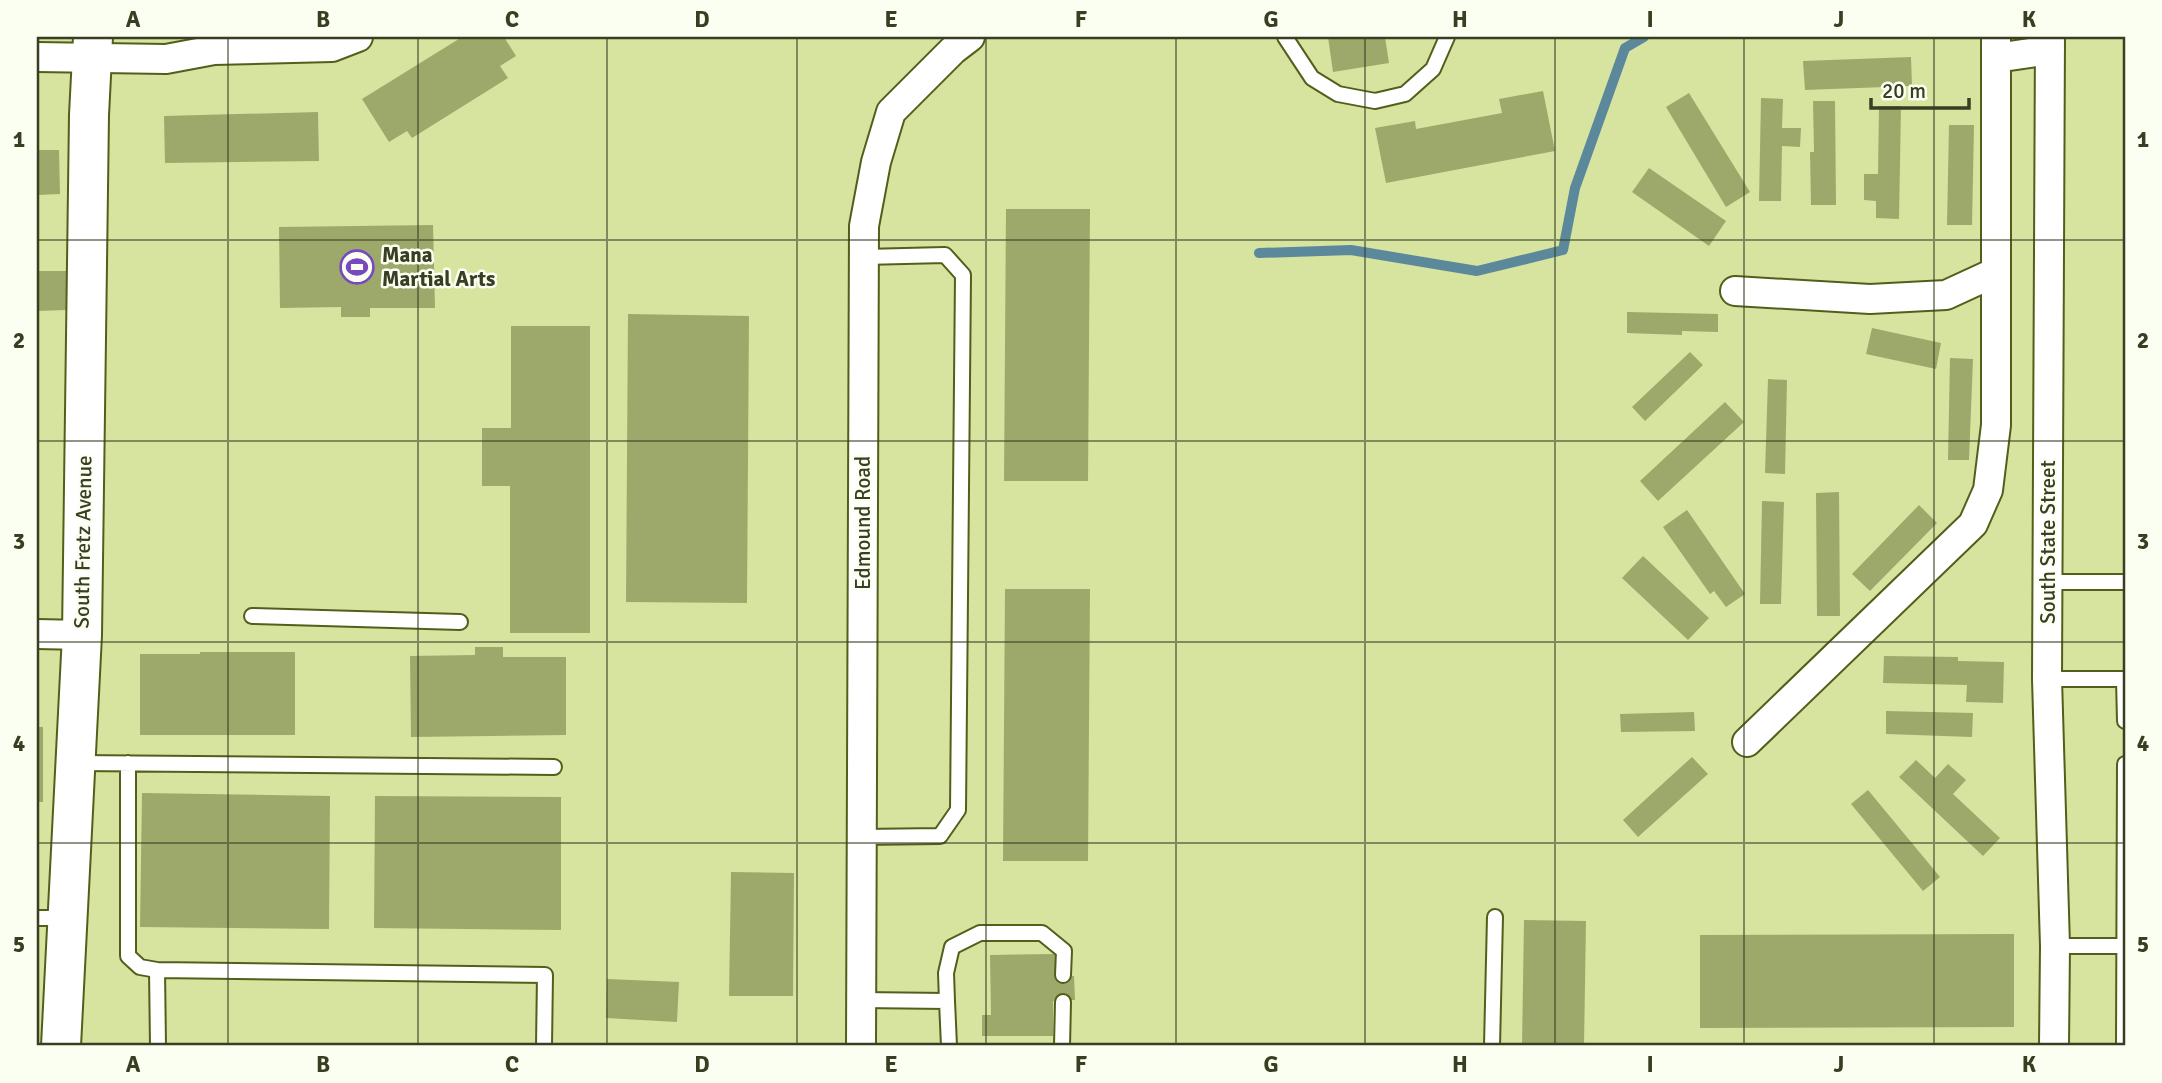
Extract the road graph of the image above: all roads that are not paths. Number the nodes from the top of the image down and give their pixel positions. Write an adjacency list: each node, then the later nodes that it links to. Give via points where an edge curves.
1 (358, 37): 6 (street, via 332,47 214,50 166,59)
2 (970, 37): 9 (street, Edmound Road, via 891,112 864,226)
3 (1285, 37): 4 (lane, via 1312,78 1338,94 1375,101 1405,94 1433,69)
4 (1447, 37)
5 (2050, 44): 7 (street); 12 (street, South State Street)
6 (92, 47): 8 (street); 17 (street, South Fretz Avenue)
7 (1996, 47): 10 (street)
8 (37, 57)
9 (864, 257): 25 (street, Edmound Road); 25 (lane, via 945,255 963,275 958,810 940,836)
10 (1996, 272): 11 (street, via 1946,295 1870,299); 20 (street, via 1996,425 1988,490 1973,524)
11 (1735, 291)
12 (2048, 582): 13 (lane); 18 (street, South State Street)
13 (2125, 582)
14 (252, 615): 15 (lane)
15 (460, 622)
16 (37, 635): 17 (street)
17 (82, 635): 21 (street, South Fretz Avenue)
18 (2047, 679): 19 (lane, via 2124,679); 28 (street, South State Street)
19 (2125, 721)
20 (1747, 742)
21 (75, 763): 22 (lane); 27 (street, South Fretz Avenue)
22 (128, 763): 24 (lane); 30 (lane, via 128,956 141,967)
23 (2125, 764): 29 (lane)
24 (554, 767)
25 (862, 837): 32 (street, Edmound Road)
26 (1494, 917): 41 (lane)
27 (52, 918): 35 (street, South Fretz Avenue)
28 (2055, 946): 29 (lane); 42 (street, South State Street)
29 (2123, 946): 43 (lane)
30 (157, 970): 36 (lane); 37 (lane, via 545,975)
31 (1063, 975): 33 (lane, via 1064,951 1042,933 980,933 952,947 946,972)
32 (861, 1000): 33 (lane); 38 (street, Edmound Road)
33 (947, 1001): 39 (lane)
34 (1063, 1002): 40 (lane)
35 (61, 1046)
36 (158, 1046)
37 (544, 1046)
38 (861, 1046)
39 (949, 1046)
40 (1062, 1046)
41 (1492, 1046)
42 (2054, 1046)
43 (2124, 1046)

